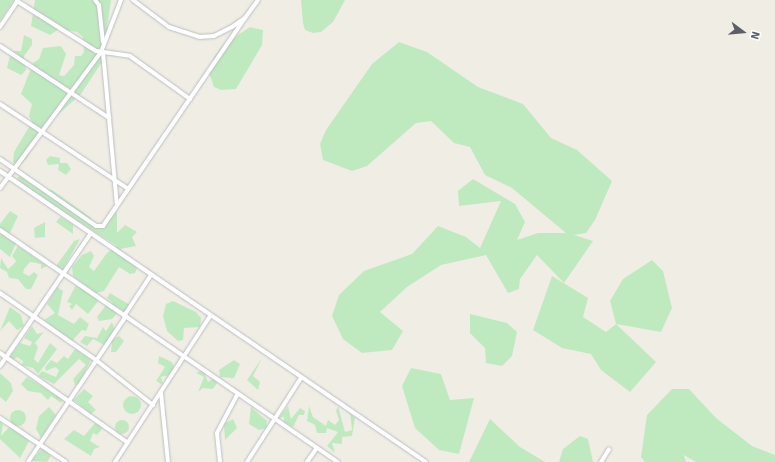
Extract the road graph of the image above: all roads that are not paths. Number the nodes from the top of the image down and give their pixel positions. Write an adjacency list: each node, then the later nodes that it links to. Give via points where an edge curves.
1 (18, 0): 7 (street); 10 (street)
2 (95, 0): 8 (street, via 99,5)
3 (121, 0): 8 (street)
4 (133, 0): 6 (street, via 168,28 198,37 214,36)
5 (258, 0): 6 (street)
6 (245, 18): 12 (street)
7 (0, 27)
8 (103, 44): 10 (street)
9 (0, 46): 11 (street)
10 (102, 52): 11 (street); 12 (street, via 125,54); 14 (street)
11 (70, 92): 14 (street); 15 (street)
12 (190, 99): 22 (street)
13 (0, 104): 15 (street)
14 (109, 118): 20 (street)
15 (40, 130): 17 (street); 20 (street)
16 (0, 159): 17 (street)
17 (13, 168): 19 (street); 23 (street, via 26,181 96,226 105,224)
18 (0, 171): 19 (street)
19 (8, 176): 21 (street); 25 (street)
20 (115, 179): 22 (street); 23 (street)
21 (0, 188)
22 (127, 188): 23 (street)
23 (117, 205)
24 (0, 230): 26 (street)
25 (91, 232): 26 (street); 27 (street)
26 (63, 273): 29 (street); 31 (street)
27 (151, 275): 29 (street); 30 (street)
28 (0, 293): 31 (street)
29 (125, 316): 34 (street); 35 (street)
30 (210, 316): 34 (street); 37 (street)
31 (34, 317): 33 (street); 35 (street)
32 (0, 353): 33 (street)
33 (6, 357): 36 (street); 40 (street)
34 (184, 359): 38 (street); 39 (street)
35 (96, 360): 40 (street); 41 (street)
36 (0, 366)
37 (301, 378): 43 (street); 56 (street)
38 (161, 393): 41 (street); 51 (street)
39 (237, 395): 43 (street); 52 (street, via 217,432)
40 (69, 400): 44 (street); 45 (street)
41 (153, 405): 44 (street)
42 (0, 418): 45 (street)
43 (273, 420): 46 (street); 53 (street)
44 (128, 443): 50 (street)
45 (40, 444): 48 (street); 49 (street)
46 (316, 449): 54 (street); 55 (street)
47 (609, 449): 57 (street)
48 (28, 462)
49 (66, 462)
50 (115, 462)
51 (168, 462)
52 (220, 462)
53 (247, 462)
54 (308, 462)
55 (338, 462)
56 (426, 462)
57 (601, 462)

